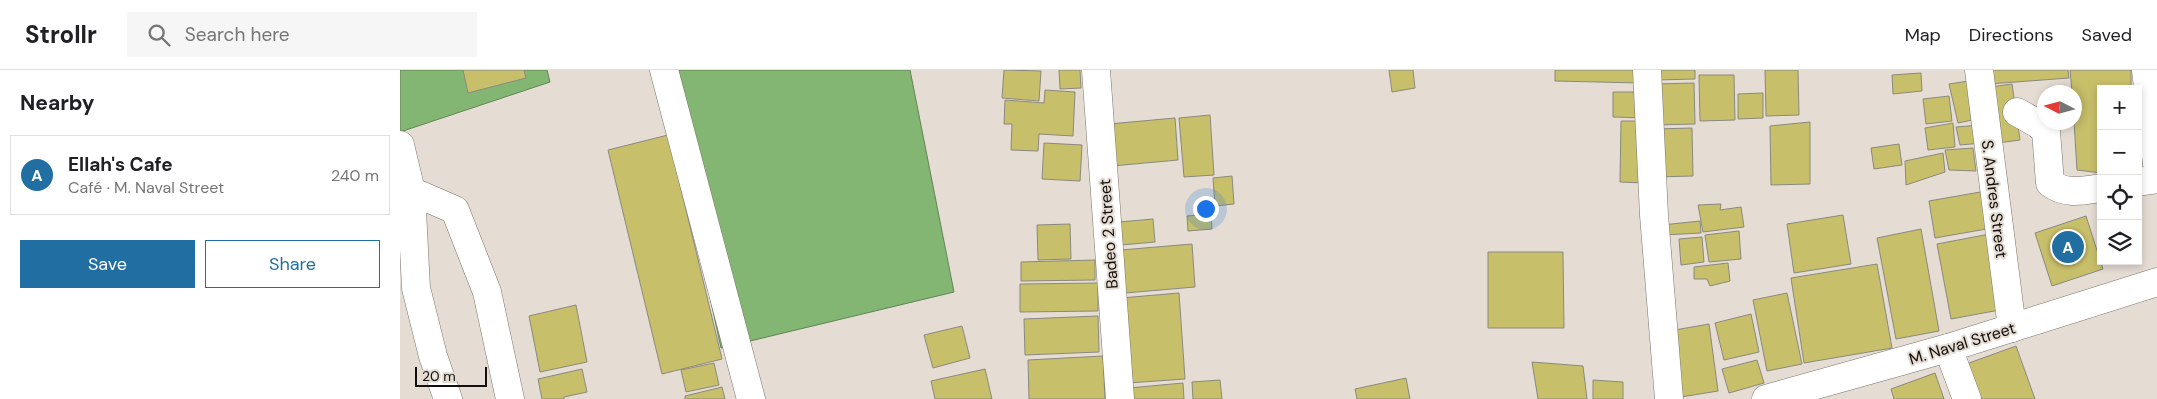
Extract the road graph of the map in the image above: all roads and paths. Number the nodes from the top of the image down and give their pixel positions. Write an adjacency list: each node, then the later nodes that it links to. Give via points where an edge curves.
1 (664, 70): 18 (street)
2 (1096, 70): 19 (street, Badeo 2 Street)
3 (1647, 70): 20 (street, via 1654,214)
4 (1979, 70): 14 (street, S. Andres Street)
5 (2146, 70): 8 (street)
6 (2017, 112): 11 (street, via 2046,131 2050,183 2066,192)
7 (400, 145): 12 (street)
8 (2157, 164)
9 (2157, 178): 10 (street)
10 (2142, 181)
11 (2097, 188)
12 (411, 191): 16 (street, via 416,288 433,356); 17 (street, via 455,210 487,292)
13 (2157, 282): 14 (street, M. Naval Street)
14 (2012, 328): 15 (street, M. Naval Street)
15 (1948, 348): 21 (street, M. Naval Street); 22 (street)
16 (448, 399)
17 (510, 399)
18 (751, 399)
19 (1120, 399)
20 (1669, 399)
21 (1766, 399)
22 (1967, 399)

